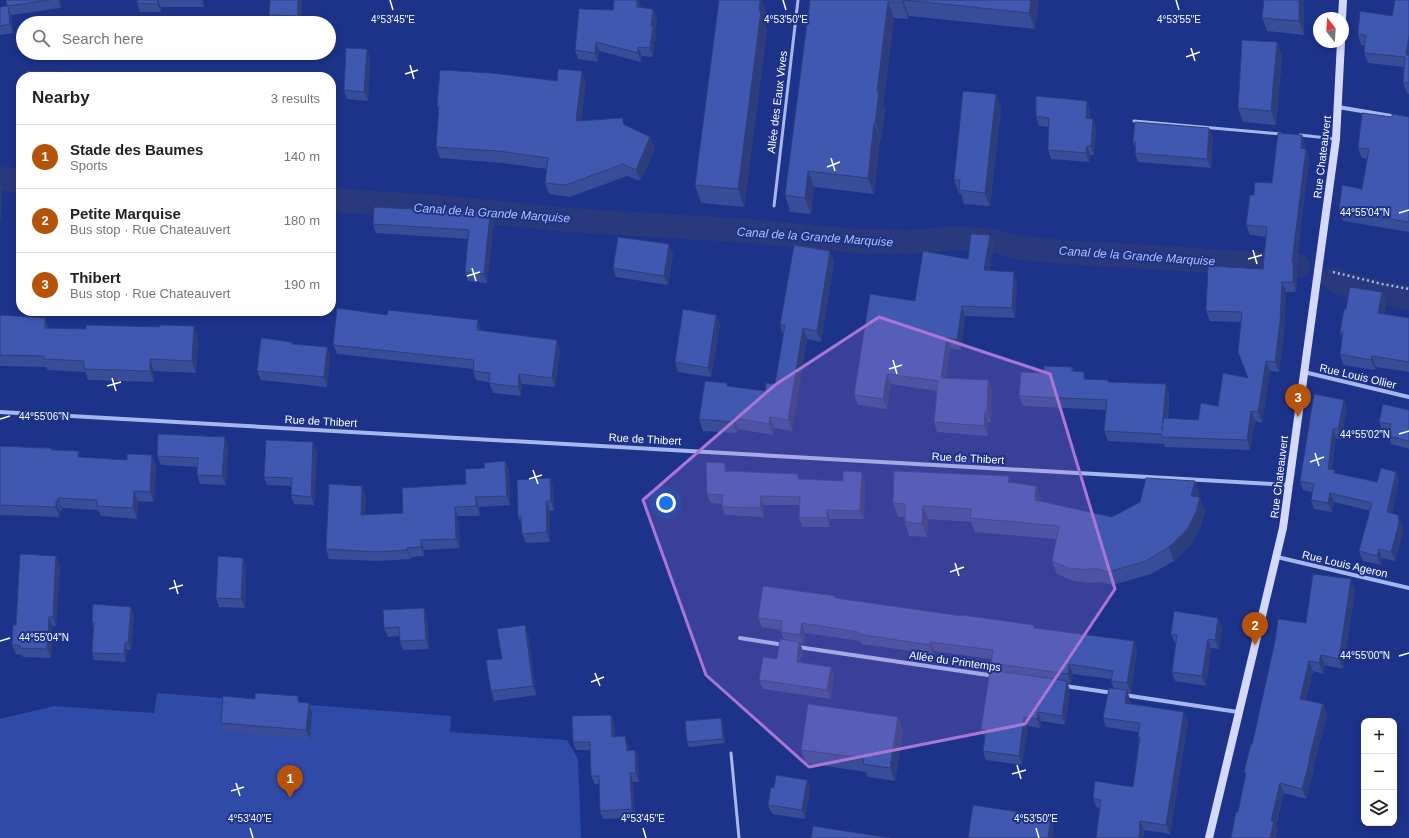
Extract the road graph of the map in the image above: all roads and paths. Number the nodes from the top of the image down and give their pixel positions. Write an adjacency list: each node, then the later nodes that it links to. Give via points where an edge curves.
1 (798, 0): 11 (lane, Allée des Eaux Vives)
2 (1343, 0): 3 (street)
3 (1342, 12)
4 (1341, 48): 5 (street, Rue Chateauvert)
5 (1338, 107): 6 (street); 10 (street, Rue Chateauvert)
6 (1402, 118)
7 (1134, 121): 8 (lane)
8 (1282, 134)
9 (1297, 135): 10 (lane)
10 (1336, 139): 12 (street, Rue Chateauvert)
11 (774, 206)
12 (1318, 268): 13 (path); 14 (street, Rue Chateauvert)
13 (1409, 289)
14 (1304, 372): 15 (street, Rue Louis Ollier); 17 (street, Rue Chateauvert)
15 (1409, 397)
16 (0, 412): 17 (street, Rue de Thibert)
17 (1289, 485): 18 (street, Rue Chateauvert)
18 (1277, 557): 19 (street, Rue Louis Ageron); 25 (street, Rue Chateauvert)
19 (1409, 588)
20 (740, 638): 21 (street)
21 (788, 645)
22 (796, 646): 23 (street, Allée du Printemps)
23 (1001, 677)
24 (1057, 685): 25 (street)
25 (1238, 712): 28 (street, Rue Chateauvert)
26 (731, 753): 27 (lane)
27 (739, 838)
28 (1209, 838)

